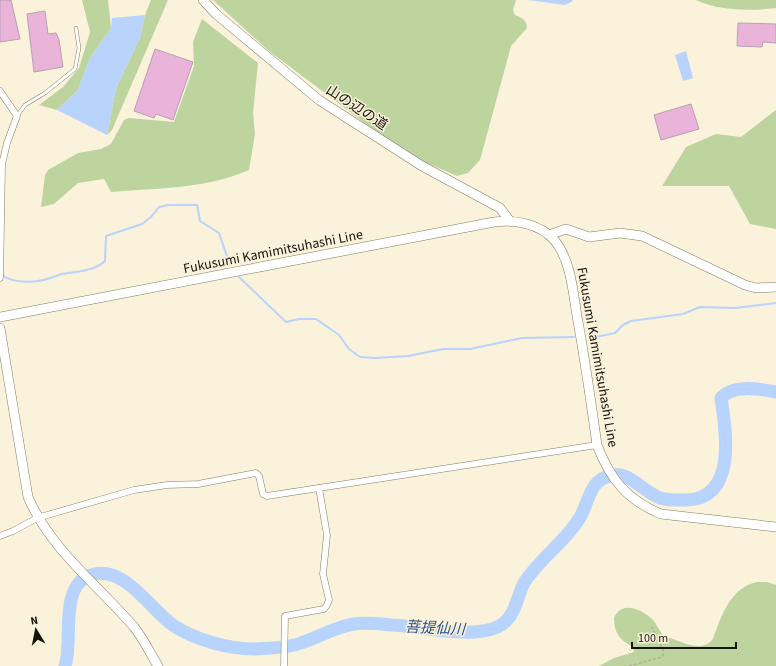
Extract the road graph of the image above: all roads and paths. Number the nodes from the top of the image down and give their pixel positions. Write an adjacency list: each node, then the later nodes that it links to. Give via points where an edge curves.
1 (203, 0): 6 (main road, 山の辺の道, via 216,14 319,100 422,166 500,208)
2 (76, 28): 4 (lane, via 79,48 75,69 25,105)
3 (0, 91): 4 (street)
4 (17, 116): 5 (street)
5 (3, 143): 8 (street)
6 (509, 220): 7 (main road, Fukusumi Kamimitsuhashi Line, via 536,227); 11 (main road, Fukusumi Kamimitsuhashi Line)
7 (549, 235): 10 (main road, via 566,229 589,237 620,233 642,236 745,285 756,288); 13 (main road, Fukusumi Kamimitsuhashi Line, via 566,263)
8 (0, 269): 9 (street)
9 (0, 278)
10 (776, 287)
11 (0, 317)
12 (0, 328): 15 (main road, via 28,497)
13 (597, 446): 14 (street); 16 (main road, Fukusumi Kamimitsuhashi Line, via 615,482 646,508 661,514)
14 (319, 488): 15 (street, via 264,496 259,476 253,474 198,484 167,484 134,490); 20 (street, via 327,535 323,574 329,600 324,609 285,616)
15 (37, 518): 17 (street, via 13,532); 19 (main road, via 59,549 135,628)
16 (776, 527)
17 (0, 536)
18 (652, 627): 21 (path, via 664,652 662,657)
19 (158, 666)
20 (284, 666)
21 (629, 666)

